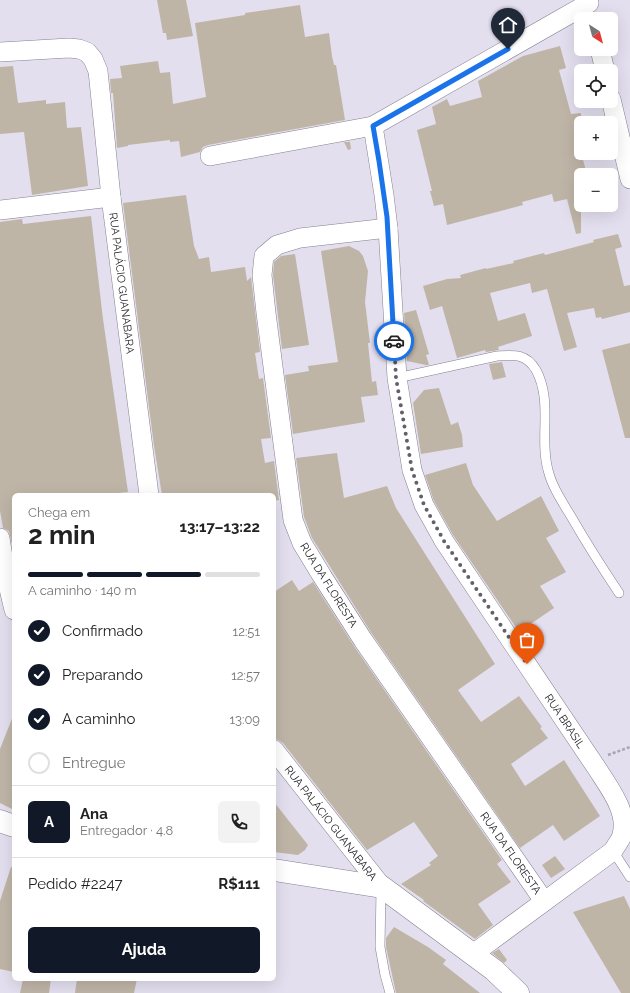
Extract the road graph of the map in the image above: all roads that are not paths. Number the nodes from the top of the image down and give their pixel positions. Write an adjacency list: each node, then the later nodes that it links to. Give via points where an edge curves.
1 (590, 7): 4 (street)
2 (0, 52): 7 (street, RUA PALÁCIO GUANABARA, via 69,48 87,52 93,59 98,71)
3 (613, 108): 6 (street)
4 (373, 126): 5 (street); 9 (street, RUA BRASIL)
5 (210, 156)
6 (630, 179)
7 (112, 197): 8 (street); 11 (street, RUA PALÁCIO GUANABARA)
8 (0, 210)
9 (388, 228): 10 (street, RUA BRASIL); 22 (street, RUA DA FLORESTA, via 300,238 277,245 264,256 262,275 266,313 293,520 302,543 363,640)
10 (396, 378): 13 (lane, via 497,356 523,357 531,363 543,392 547,469 551,481); 18 (street, RUA BRASIL, via 412,470 424,505 444,541 617,800 624,819 622,837)
11 (149, 493)
12 (0, 538): 14 (street)
13 (619, 593)
14 (12, 602)
15 (276, 753): 21 (street, RUA PALÁCIO GUANABARA)
16 (0, 822): 17 (street)
17 (12, 825)
18 (613, 851): 20 (lane); 22 (street, RUA BRASIL)
19 (276, 870): 21 (street)
20 (630, 877)
21 (382, 887): 23 (street); 24 (lane, RUA PALÁCIO GUANABARA, via 380,948)
22 (544, 901): 23 (street, RUA DA FLORESTA)
23 (473, 954): 25 (street)
24 (390, 993)
25 (518, 993)

